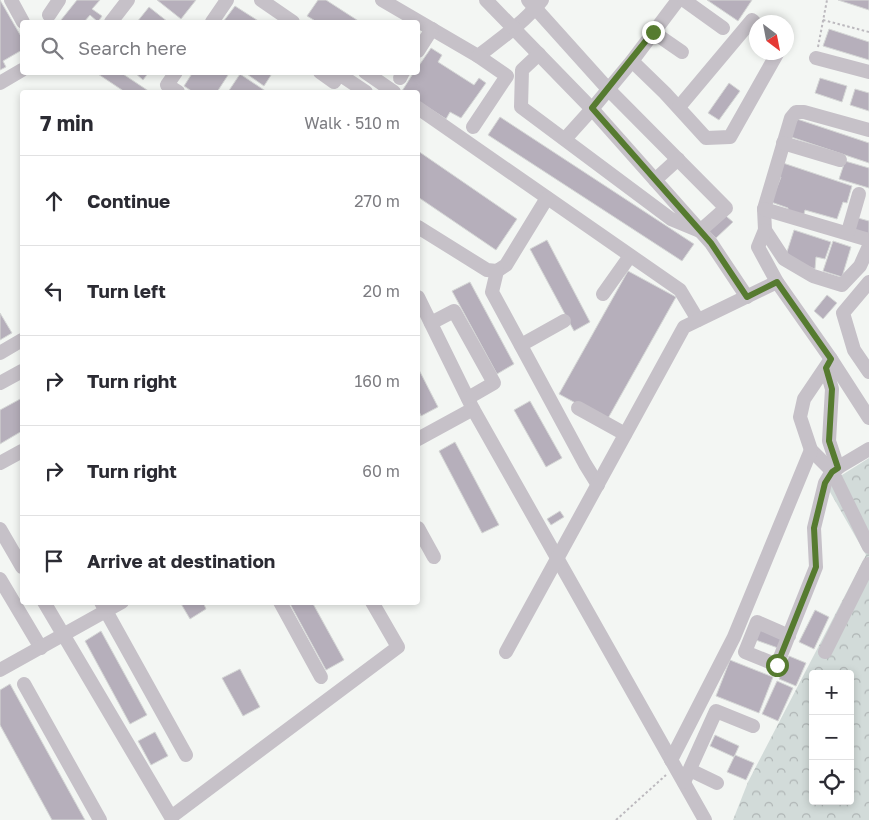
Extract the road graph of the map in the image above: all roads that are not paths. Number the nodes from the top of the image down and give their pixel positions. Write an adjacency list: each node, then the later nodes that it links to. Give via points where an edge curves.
1 (11, 0): 12 (lane)
2 (59, 0): 11 (lane)
3 (128, 0): 13 (lane)
4 (227, 0): 14 (lane)
5 (261, 0): 15 (lane)
6 (382, 0): 16 (lane)
7 (486, 0): 19 (lane)
8 (678, 0): 22 (lane)
9 (684, 0): 20 (lane)
10 (535, 3): 19 (lane); 41 (lane)
11 (49, 15)
12 (22, 20)
13 (113, 20)
14 (213, 20)
15 (290, 20)
16 (416, 20)
17 (420, 22): 21 (lane)
18 (749, 24): 44 (lane)
19 (514, 28): 25 (lane); 26 (lane)
20 (723, 28)
21 (432, 29): 23 (lane); 26 (lane)
22 (653, 32): 24 (lane); 28 (lane)
23 (420, 48)
24 (682, 52)
25 (539, 54): 30 (lane); 45 (lane)
26 (478, 56): 38 (lane)
27 (816, 56): 32 (lane)
28 (632, 60): 41 (lane); 44 (lane)
29 (773, 60): 44 (lane, via 730,137 706,138)
30 (522, 70): 38 (lane); 49 (lane, via 521,107)
31 (20, 71): 39 (lane)
32 (869, 72)
33 (174, 75): 42 (lane, via 168,85)
34 (324, 75): 35 (lane, via 334,82)
35 (338, 75)
36 (340, 75): 43 (lane)
37 (368, 75): 40 (lane)
38 (507, 76): 47 (lane)
39 (0, 83)
40 (379, 88)
41 (608, 89): 45 (lane); 51 (lane)
42 (175, 90)
43 (363, 90)
44 (679, 107)
45 (592, 108): 49 (lane); 53 (lane)
46 (420, 109): 55 (lane)
47 (473, 127)
48 (869, 130): 50 (lane, via 796,112)
49 (565, 139): 59 (lane, via 670,218)
50 (783, 143): 52 (lane); 56 (lane)
51 (678, 159): 53 (lane); 59 (lane, via 726,208)
52 (840, 160)
53 (655, 180): 59 (lane)
54 (859, 194): 60 (lane)
55 (547, 198): 63 (lane); 64 (lane, via 506,265)
56 (764, 209): 58 (lane); 60 (lane)
57 (420, 228): 64 (lane, via 487,270)
58 (765, 230): 62 (lane, via 784,259 814,276 842,285 860,266); 65 (lane, via 758,247)
59 (700, 231): 68 (lane)
60 (848, 232): 61 (lane)
61 (869, 240)
62 (869, 246)
63 (630, 256): 67 (lane); 70 (lane, via 680,290)
64 (497, 271): 74 (lane, via 492,292)
65 (777, 282): 68 (lane); 76 (lane)
66 (869, 282): 78 (lane, via 843,313 854,350)
67 (603, 294)
68 (747, 297): 70 (lane)
69 (420, 301): 72 (lane)
70 (698, 320): 83 (lane, via 684,328)
71 (564, 321): 74 (lane)
72 (431, 324): 80 (lane); 80 (lane, via 454,311 494,383)
73 (20, 341): 75 (lane)
74 (521, 345): 90 (lane)
75 (0, 353)
76 (829, 363): 82 (lane); 86 (lane, via 804,399 800,418); 89 (lane, via 832,389 829,441)
77 (20, 372): 79 (lane)
78 (869, 372)
79 (0, 383)
80 (471, 403): 84 (lane); 95 (lane)
81 (578, 408): 83 (lane)
82 (869, 418)
83 (625, 434): 90 (lane)
84 (420, 439)
85 (869, 449): 89 (lane)
86 (810, 450): 89 (lane); 113 (lane, via 734,637)
87 (20, 452): 88 (lane)
88 (0, 463)
89 (835, 470): 93 (lane); 104 (lane, via 825,483 814,528 816,567)
90 (598, 484): 95 (lane)
91 (0, 529): 96 (lane)
92 (420, 532): 94 (lane)
93 (869, 547)
94 (434, 557)
95 (558, 557): 106 (lane); 113 (lane)
96 (20, 564)
97 (869, 564): 107 (lane)
98 (0, 579): 105 (lane)
99 (46, 605): 103 (lane)
100 (282, 605): 109 (lane)
101 (374, 605): 103 (lane, via 398,647 171,816)
102 (104, 607): 103 (lane); 112 (lane)
103 (63, 635): 105 (lane)
104 (789, 636)
105 (41, 648): 108 (lane)
106 (506, 652)
107 (825, 652)
108 (0, 670)
109 (321, 677)
110 (24, 684): 116 (lane)
111 (752, 726): 114 (lane, via 716,710)
112 (186, 755)
113 (673, 764): 114 (lane)
114 (687, 776): 115 (lane); 117 (lane)
115 (717, 783)
116 (100, 820)
117 (705, 820)

